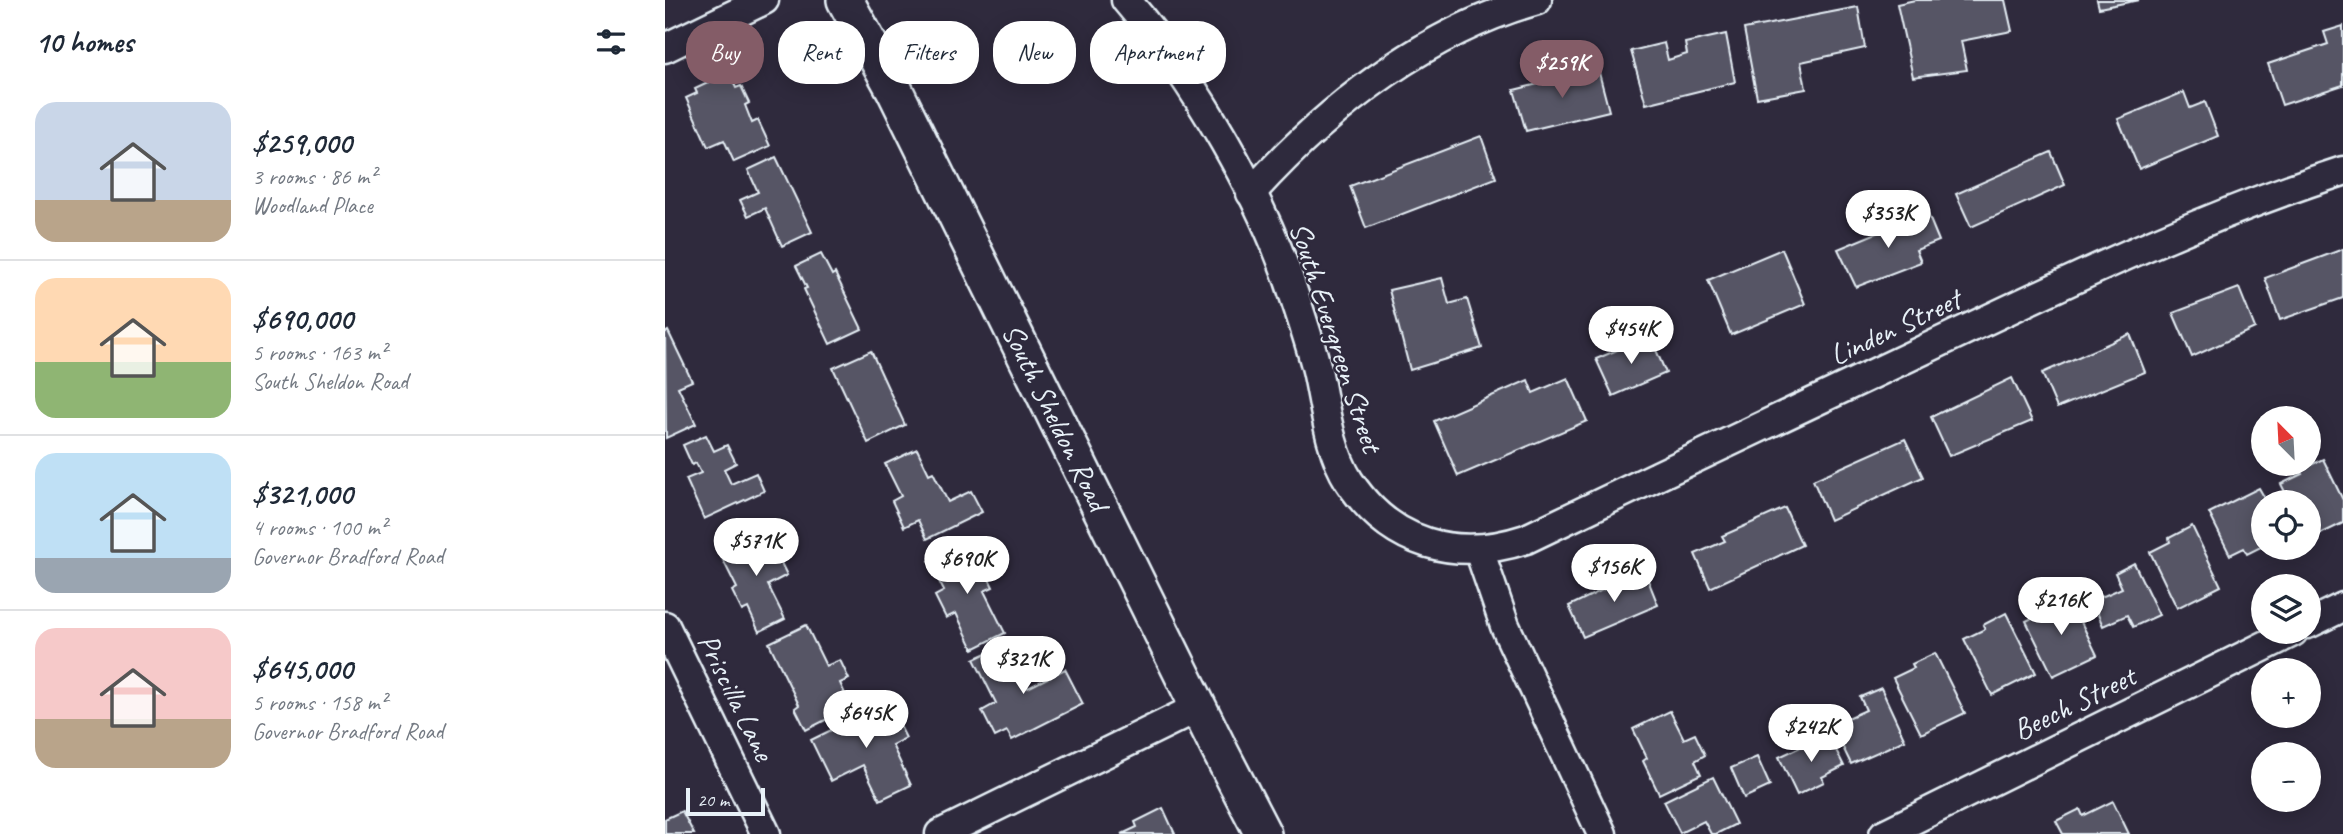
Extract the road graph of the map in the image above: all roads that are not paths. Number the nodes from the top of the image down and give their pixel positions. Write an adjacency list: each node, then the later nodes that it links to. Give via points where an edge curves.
1 (764, 0): 5 (street)
2 (845, 0): 13 (main road, South Sheldon Road, via 894,89)
3 (1126, 0): 7 (street, South Evergreen Street, via 1182,74)
4 (1537, 0): 7 (street, via 1456,31 1383,75 1314,127)
5 (665, 48)
6 (2343, 171): 8 (street, Linden Street, via 2163,239 1526,539)
7 (1251, 193): 8 (street, South Evergreen Street, via 1294,294 1337,455 1349,481 1378,514 1404,533 1441,547)
8 (1479, 550): 17 (street, via 1506,626)
9 (2343, 607): 10 (street, Beech Street)
10 (2321, 618)
11 (665, 626): 14 (street, Priscilla Lane)
12 (2268, 644): 18 (street, Beech Street)
13 (1199, 707): 15 (street); 16 (main road, South Sheldon Road)
14 (766, 834)
15 (940, 834)
16 (1263, 834)
17 (1602, 834)
18 (1884, 834)

